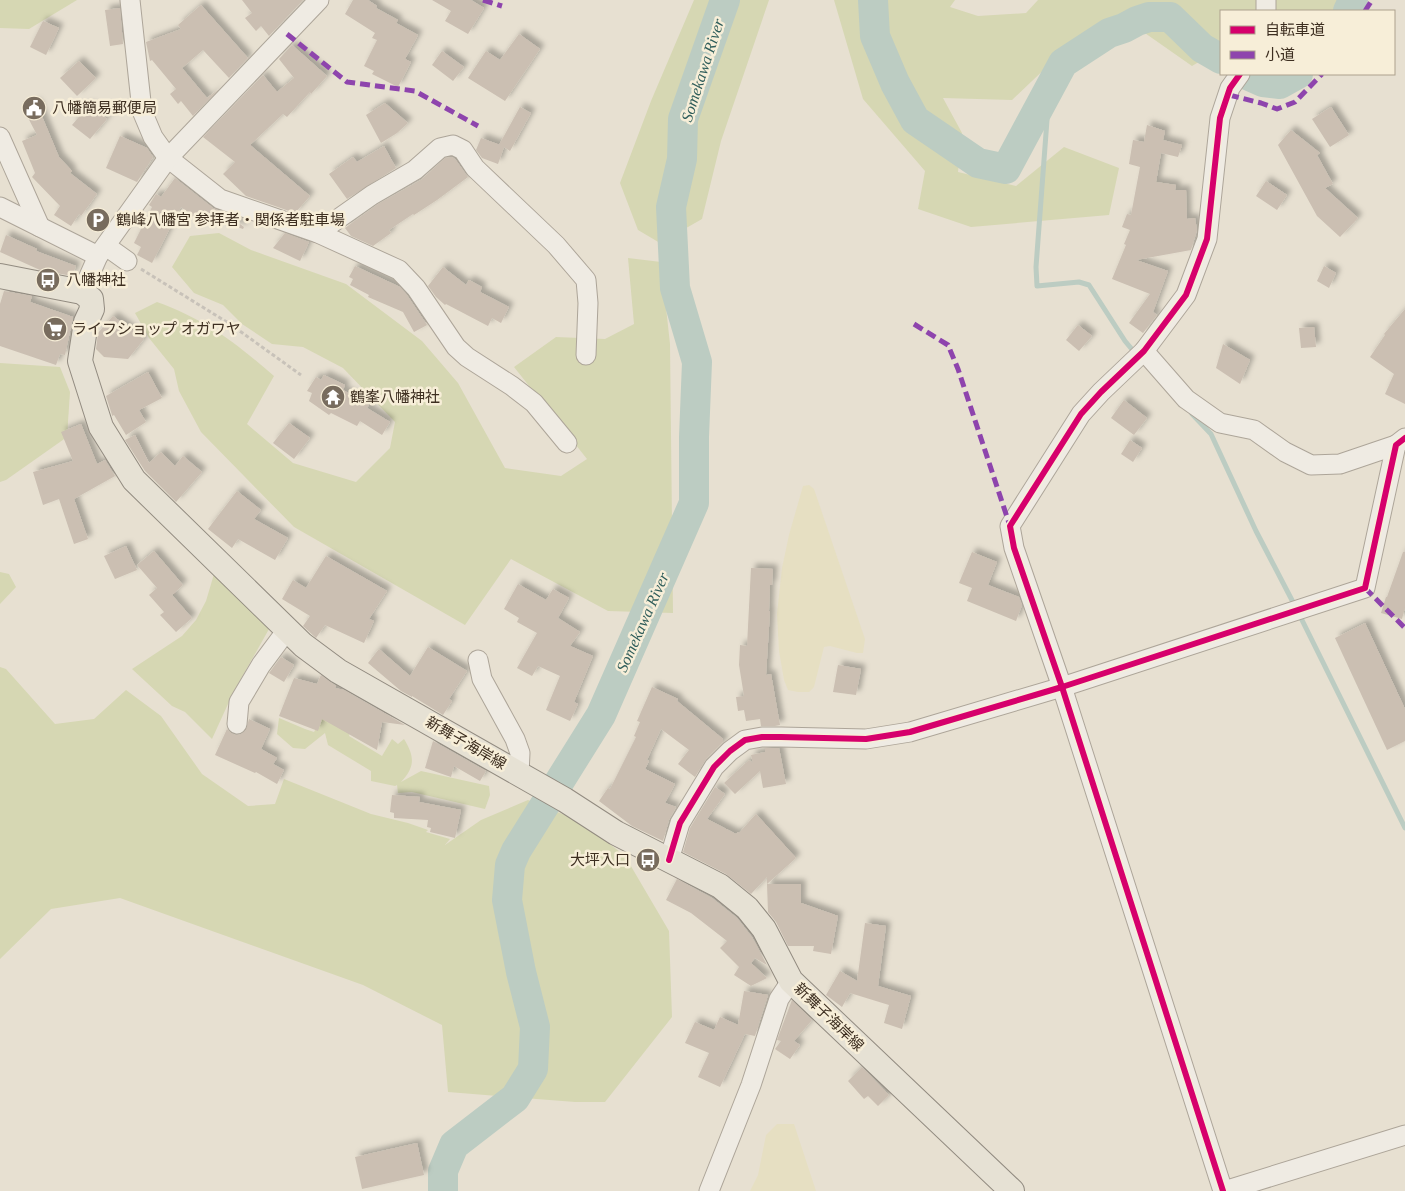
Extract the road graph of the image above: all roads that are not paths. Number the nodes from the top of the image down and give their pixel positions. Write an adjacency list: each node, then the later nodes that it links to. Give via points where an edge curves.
1 (130, 0): 5 (street, via 142,112 153,137)
2 (320, 0): 5 (street)
3 (1235, 81): 13 (street, via 1220,118 1207,239 1186,295)
4 (0, 137): 7 (street)
5 (168, 158): 8 (street, via 220,199); 9 (street)
6 (0, 207): 7 (street)
7 (40, 227): 9 (street)
8 (318, 233): 14 (street, via 415,170 440,148 452,145 463,150 475,168 556,246 586,280); 16 (street, via 399,270 416,288 456,347 534,403)
9 (102, 251): 10 (street); 12 (street)
10 (127, 261)
11 (0, 276): 12 (main road)
12 (82, 292): 17 (main road, 新舞子海岸線, via 91,299 92,309 86,322 80,361 101,427 134,480)
13 (1144, 351): 15 (street, via 1186,399 1220,423 1254,430 1285,452 1311,465 1340,464); 19 (street, via 1081,414 1010,526 1014,548)
14 (586, 354)
15 (1403, 439): 19 (street, via 1365,588)
16 (567, 443)
17 (287, 630): 20 (street, via 239,702); 21 (main road, 新舞子海岸線, via 338,671)
18 (478, 660): 21 (street, via 482,679 515,740)
19 (1062, 687): 22 (street, via 910,732 866,739 772,737 745,740 714,767 680,823); 27 (street)
20 (237, 724)
21 (527, 778): 22 (main road, 新舞子海岸線, via 616,833)
22 (669, 860): 23 (main road, 新舞子海岸線, via 720,886 747,908 764,929)
23 (791, 981): 25 (street, via 779,999 751,1085); 26 (main road, 新舞子海岸線)
24 (1405, 1134): 27 (street)
25 (709, 1191)
26 (1012, 1191)
27 (1223, 1191)

